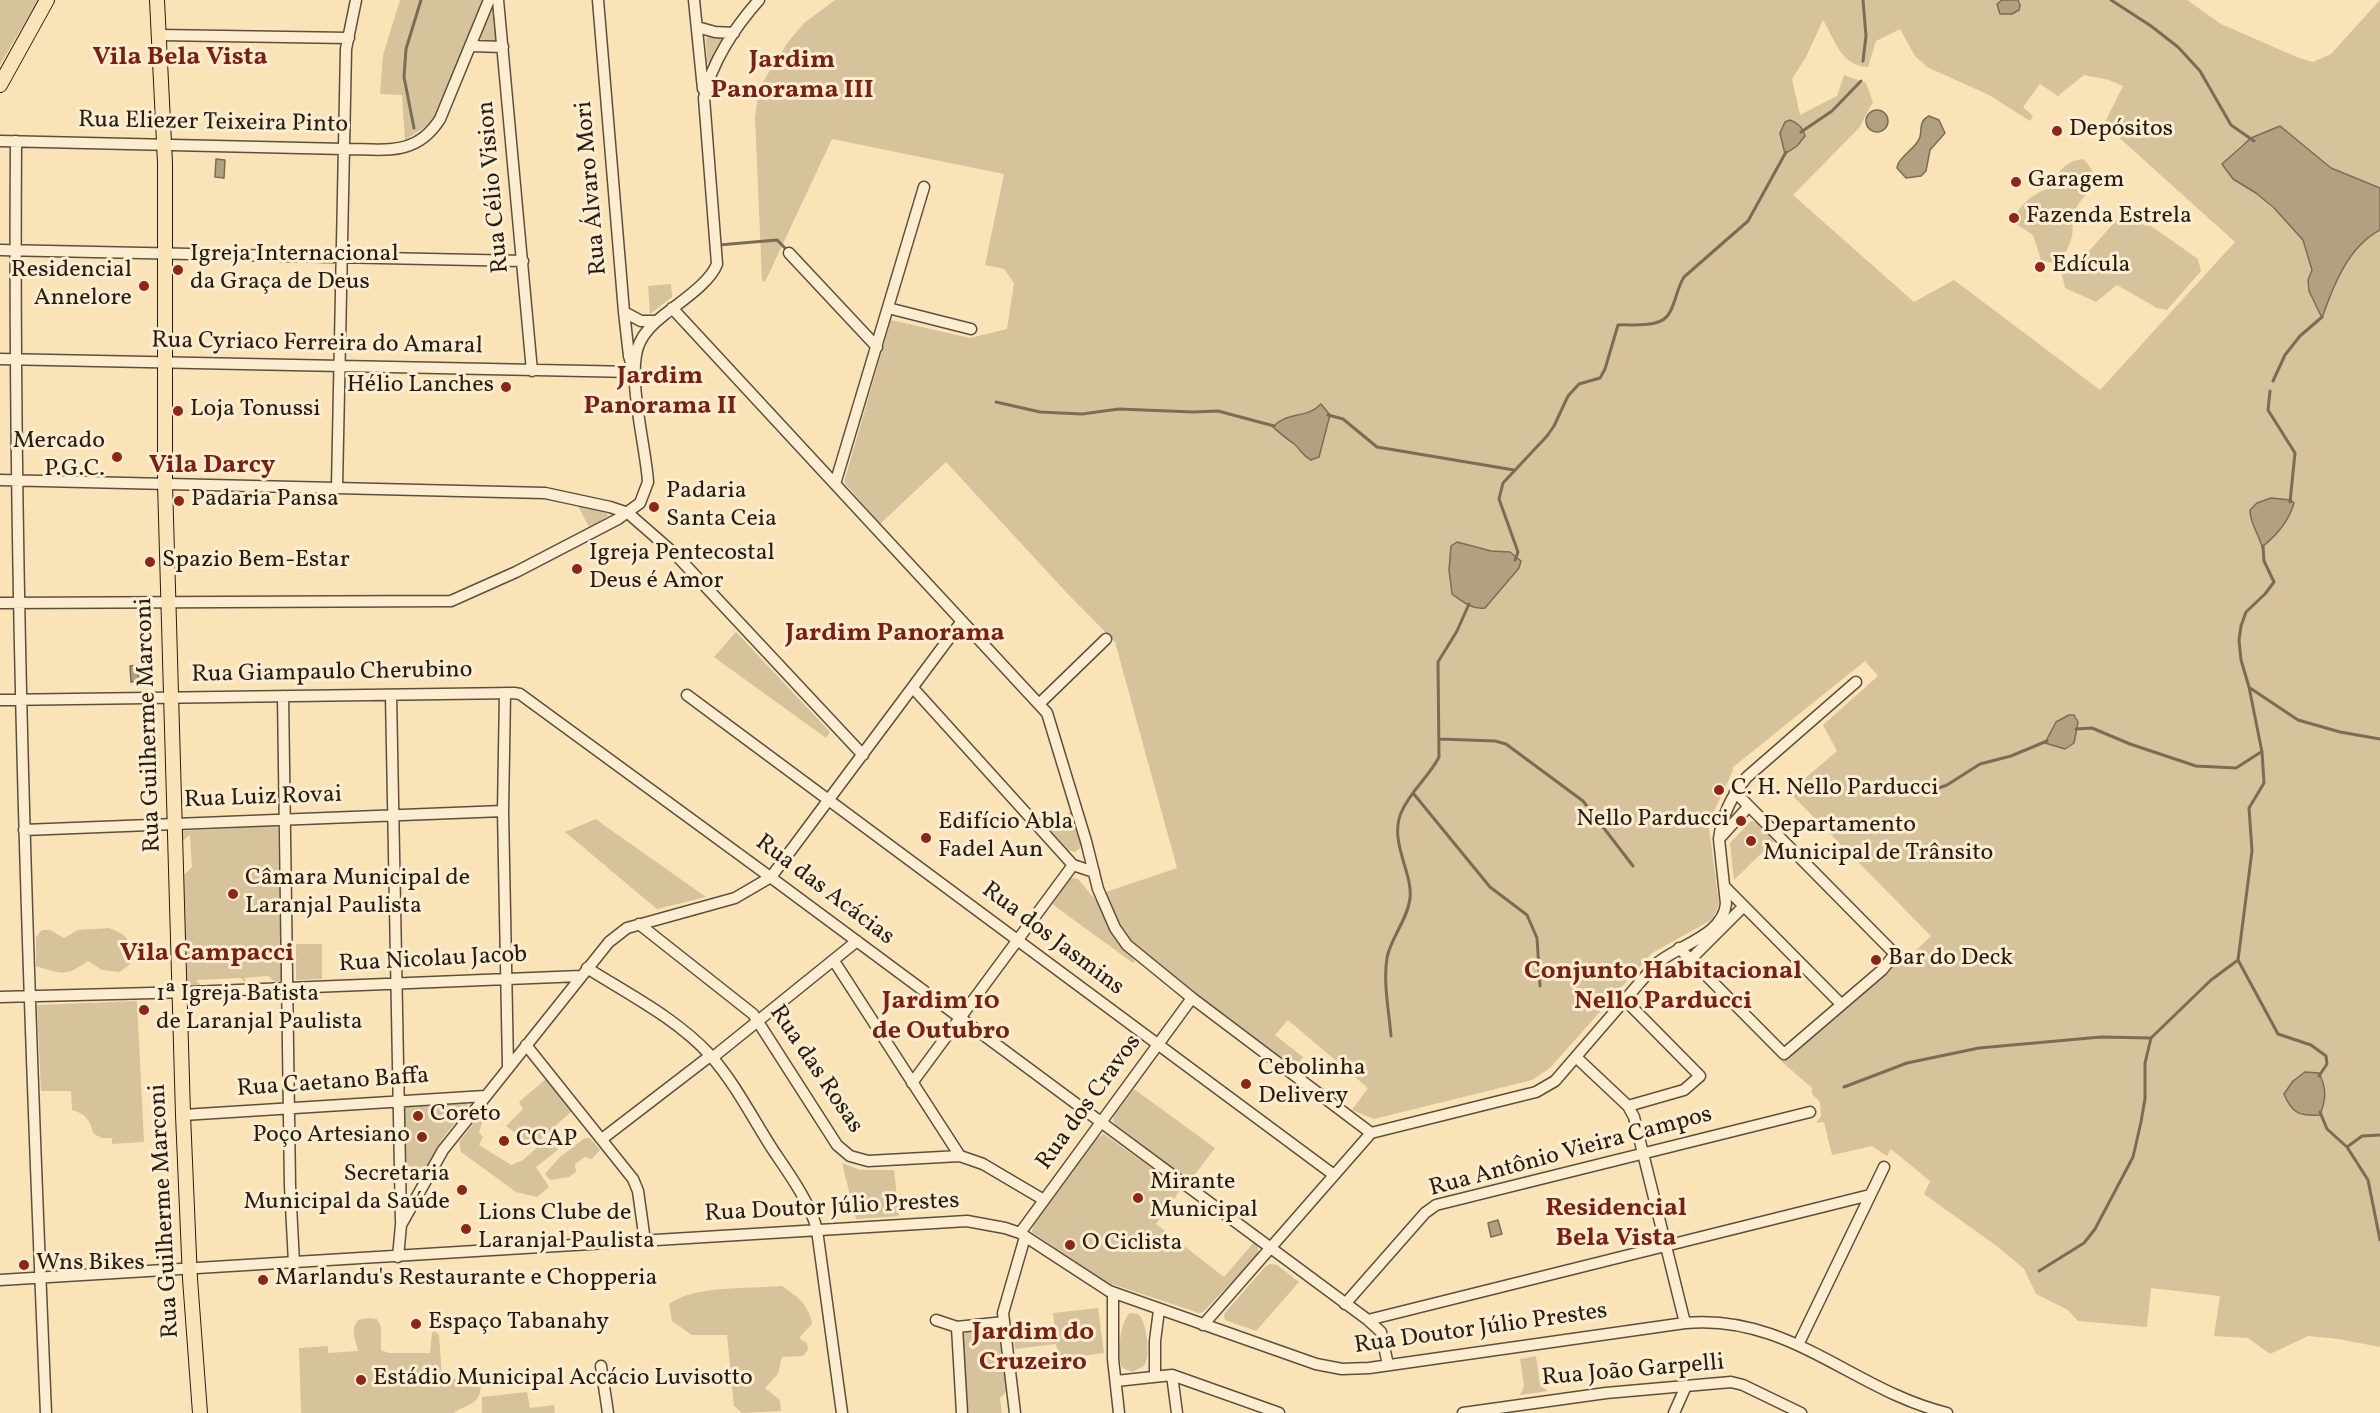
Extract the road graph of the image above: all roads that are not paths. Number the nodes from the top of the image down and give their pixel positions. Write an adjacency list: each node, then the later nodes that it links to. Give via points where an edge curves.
1 (47, 0): 15 (main road)
2 (157, 0): 11 (main road, Rua Guilherme Marconi)
3 (356, 0): 12 (street)
4 (489, 0): 13 (street)
5 (498, 0): 14 (street, Rua Célio Vision)
6 (598, 0): 30 (street, Rua Álvaro Mori)
7 (694, 0): 9 (street)
8 (759, 0): 10 (street)
9 (696, 27): 10 (street); 16 (street)
10 (734, 33): 16 (street, via 711,72)
11 (159, 35): 12 (street); 19 (main road, Rua Guilherme Marconi)
12 (349, 38): 20 (street)
13 (470, 46): 14 (street); 20 (street, Rua Eliezer Teixeira Pinto, via 440,118 423,140 399,149)
14 (503, 47): 27 (street, Rua Célio Vision)
15 (0, 85)
16 (704, 98): 28 (street, via 717,264 707,279)
17 (0, 141): 18 (street, Rua Eliezer Teixeira Pinto)
18 (16, 141): 19 (street, Rua Eliezer Teixeira Pinto); 23 (street)
19 (164, 144): 20 (street, Rua Eliezer Teixeira Pinto); 24 (main road, Rua Guilherme Marconi)
20 (344, 149): 26 (street)
21 (924, 187): 29 (street)
22 (0, 250): 23 (street)
23 (15, 250): 24 (street); 35 (street)
24 (164, 253): 26 (street); 36 (main road, Rua Guilherme Marconi)
25 (789, 253): 33 (street)
26 (342, 258): 27 (street); 37 (street)
27 (523, 261): 38 (street, Rua Célio Vision)
28 (672, 308): 31 (street); 43 (street)
29 (888, 308): 32 (street); 33 (street)
30 (624, 312): 31 (street, via 641,321); 39 (street, Rua Álvaro Mori)
31 (656, 321): 39 (street, via 639,343)
32 (971, 329)
33 (877, 347): 43 (street)
34 (0, 359): 35 (street, Rua Cyriaco Ferreira do Amaral)
35 (15, 359): 36 (street, Rua Cyriaco Ferreira do Amaral); 41 (street)
36 (163, 363): 37 (street, Rua Cyriaco Ferreira do Amaral); 42 (main road, Rua Guilherme Marconi)
37 (340, 367): 38 (street, Rua Cyriaco Ferreira do Amaral); 44 (street)
38 (532, 370): 39 (street, Rua Cyriaco Ferreira do Amaral)
39 (634, 372): 45 (street, via 648,482 643,497)
40 (0, 480): 41 (street)
41 (16, 480): 42 (street); 48 (street)
42 (165, 483): 44 (street); 46 (main road, Rua Guilherme Marconi)
43 (835, 484): 49 (street)
44 (337, 487): 45 (street, via 545,493)
45 (628, 513): 46 (street, via 456,600); 62 (street, via 684,562)
46 (169, 602): 48 (street); 58 (main road, Rua Guilherme Marconi)
47 (0, 603): 48 (street)
48 (20, 603): 60 (street)
49 (962, 621): 52 (street); 61 (street)
50 (1106, 639): 61 (street)
51 (1856, 682): 63 (street, via 1747,777)
52 (913, 688): 62 (street); 72 (street)
53 (505, 693): 54 (street, Rua Giampaulo Cherubino); 55 (street, Rua Giampaulo Cherubino); 66 (street)
54 (520, 694): 74 (street, Rua das Acácias)
55 (391, 695): 57 (street, Rua Giampaulo Cherubino); 67 (street)
56 (687, 695): 64 (street, Rua dos Jasmins)
57 (282, 696): 58 (street, Rua Giampaulo Cherubino); 68 (street)
58 (171, 698): 60 (street, Rua Giampaulo Cherubino); 69 (main road, Rua Guilherme Marconi)
59 (0, 700): 60 (street, Rua Giampaulo Cherubino)
60 (21, 700): 70 (street)
61 (1039, 704): 73 (street, via 1052,723)
62 (863, 755): 64 (street)
63 (1735, 792): 65 (street); 71 (street)
64 (829, 801): 74 (street); 78 (street, Rua dos Jasmins)
65 (1749, 806): 71 (street); 92 (street, via 1896,954)
66 (503, 811): 67 (street, Rua Luiz Rovai); 84 (street)
67 (394, 815): 68 (street, Rua Luiz Rovai); 85 (street)
68 (284, 820): 69 (street, Rua Luiz Rovai); 86 (street)
69 (175, 824): 70 (street, Rua Luiz Rovai); 87 (main road, Rua Guilherme Marconi)
70 (24, 830): 88 (street)
71 (1719, 838): 75 (street)
72 (1073, 865): 73 (street); 78 (street)
73 (1094, 872): 90 (street, via 1109,917 1127,945)
74 (771, 877): 77 (street, via 735,898); 79 (street, Rua das Acácias)
75 (1724, 886): 76 (street); 80 (street, via 1725,914 1719,924)
76 (1744, 906): 81 (street); 92 (street)
77 (639, 924): 83 (street, via 613,937); 94 (street, Rua das Rosas)
78 (1017, 940): 93 (street); 96 (street, Rua dos Jasmins)
79 (857, 941): 82 (street); 93 (street, Rua das Acácias)
80 (1679, 948): 81 (street); 91 (street, via 1655,965)
81 (1690, 959): 92 (street, via 1784,1054)
82 (834, 961): 94 (street); 100 (street)
83 (584, 972): 84 (street, Rua Nicolau Jacob); 95 (street); 97 (street, via 662,1016)
84 (507, 979): 85 (street, Rua Nicolau Jacob); 99 (street)
85 (398, 984): 86 (street, Rua Nicolau Jacob); 102 (street)
86 (287, 989): 87 (street, Rua Nicolau Jacob); 103 (street)
87 (180, 993): 88 (street, Rua Nicolau Jacob); 106 (main road, Rua Guilherme Marconi)
88 (28, 996): 89 (street, Rua Nicolau Jacob); 127 (street)
89 (0, 997)
90 (1192, 998): 96 (street, Rua dos Cravos); 108 (street)
91 (1626, 1001): 98 (street); 104 (street, via 1700,1076 1684,1090)
92 (1841, 1004)
93 (960, 1018): 100 (street); 107 (street, Rua das Acácias)
94 (758, 1020): 97 (street); 111 (street, Rua das Rosas, via 837,1145 850,1156 868,1161)
95 (526, 1045): 99 (street); 109 (street)
96 (1159, 1045): 107 (street, Rua dos Cravos); 113 (street, Rua dos Jasmins)
97 (711, 1057): 109 (street); 119 (street, via 783,1166)
98 (1577, 1058): 104 (street); 108 (street, via 1543,1089)
99 (508, 1067): 101 (street)
100 (912, 1083): 111 (street)
101 (485, 1096): 102 (street, Rua Caetano Baffa); 115 (street, via 449,1140)
102 (399, 1102): 103 (street, Rua Caetano Baffa); 114 (street)
103 (290, 1108): 106 (street, Rua Caetano Baffa); 125 (street)
104 (1630, 1109): 110 (street)
105 (1810, 1112): 110 (street, Rua Antônio Vieira Campos)
106 (183, 1114): 126 (main road, Rua Guilherme Marconi)
107 (1101, 1123): 117 (street, Rua dos Cravos); 123 (street, Rua das Acácias)
108 (1371, 1133): 113 (street)
109 (602, 1139): 121 (street, via 636,1184)
110 (1644, 1154): 122 (street); 130 (street, Rua Antônio Vieira Campos, via 1432,1207)
111 (960, 1156): 117 (street, Rua das Rosas, via 982,1164)
112 (1884, 1167): 116 (street)
113 (1334, 1175): 123 (street)
114 (400, 1180): 115 (street, via 407,1186); 118 (street)
115 (423, 1185): 118 (street)
116 (1870, 1195): 122 (street); 140 (street)
117 (1044, 1200): 120 (street, Rua dos Cravos)
118 (401, 1225): 124 (street)
119 (817, 1230): 120 (street, Rua Doutor Júlio Prestes, via 957,1221 978,1222); 121 (street, Rua Doutor Júlio Prestes); 152 (street)
120 (1023, 1235): 129 (street, Rua Doutor Júlio Prestes); 135 (street, Rua dos Cravos, via 1004,1307)
121 (645, 1241): 124 (street, Rua Doutor Júlio Prestes)
122 (1667, 1246): 132 (street); 136 (street)
123 (1270, 1248): 130 (street, Rua das Acácias); 137 (street)
124 (398, 1257): 125 (street, Rua Doutor Júlio Prestes)
125 (294, 1263): 126 (street, Rua Doutor Júlio Prestes)
126 (190, 1270): 127 (street, Rua Doutor Júlio Prestes); 150 (main road, Rua Guilherme Marconi)
127 (40, 1278): 128 (street, Rua Doutor Júlio Prestes); 149 (street)
128 (0, 1280)
129 (1113, 1293): 131 (street, Rua Doutor Júlio Prestes); 145 (street)
130 (1345, 1304): 134 (street, Rua das Acácias)
131 (1158, 1310): 137 (street, Rua Doutor Júlio Prestes); 143 (street)
132 (1387, 1315): 134 (street); 139 (street)
133 (936, 1320): 138 (street)
134 (1368, 1320): 139 (street, Rua das Acácias)
135 (1004, 1322): 138 (street); 154 (street, Rua dos Cravos)
136 (1685, 1323): 140 (street, Rua Doutor Júlio Prestes, via 1737,1324); 142 (street, Rua Doutor Júlio Prestes)
137 (1203, 1325): 142 (street, Rua Doutor Júlio Prestes, via 1316,1364 1354,1369)
138 (957, 1328): 153 (street)
139 (1382, 1332): 142 (street)
140 (1798, 1345): 161 (street, Rua Doutor Júlio Prestes, via 1911,1401)
141 (601, 1365): 151 (street)
142 (1388, 1365)
143 (1155, 1375): 144 (street); 145 (street)
144 (1172, 1375): 148 (street); 156 (street)
145 (1116, 1381): 155 (street)
146 (1686, 1386): 147 (street, Rua João Garpelli, via 1606,1393); 159 (street); 160 (street, Rua João Garpelli, via 1737,1383)
147 (1532, 1408): 158 (street, Rua João Garpelli)
148 (1268, 1411): 157 (street)
149 (46, 1413)
150 (200, 1413)
151 (608, 1413)
152 (842, 1413)
153 (962, 1413)
154 (1015, 1413)
155 (1119, 1413)
156 (1177, 1413)
157 (1280, 1413)
158 (1463, 1413)
159 (1674, 1413)
160 (1801, 1413)
161 (1947, 1413)

